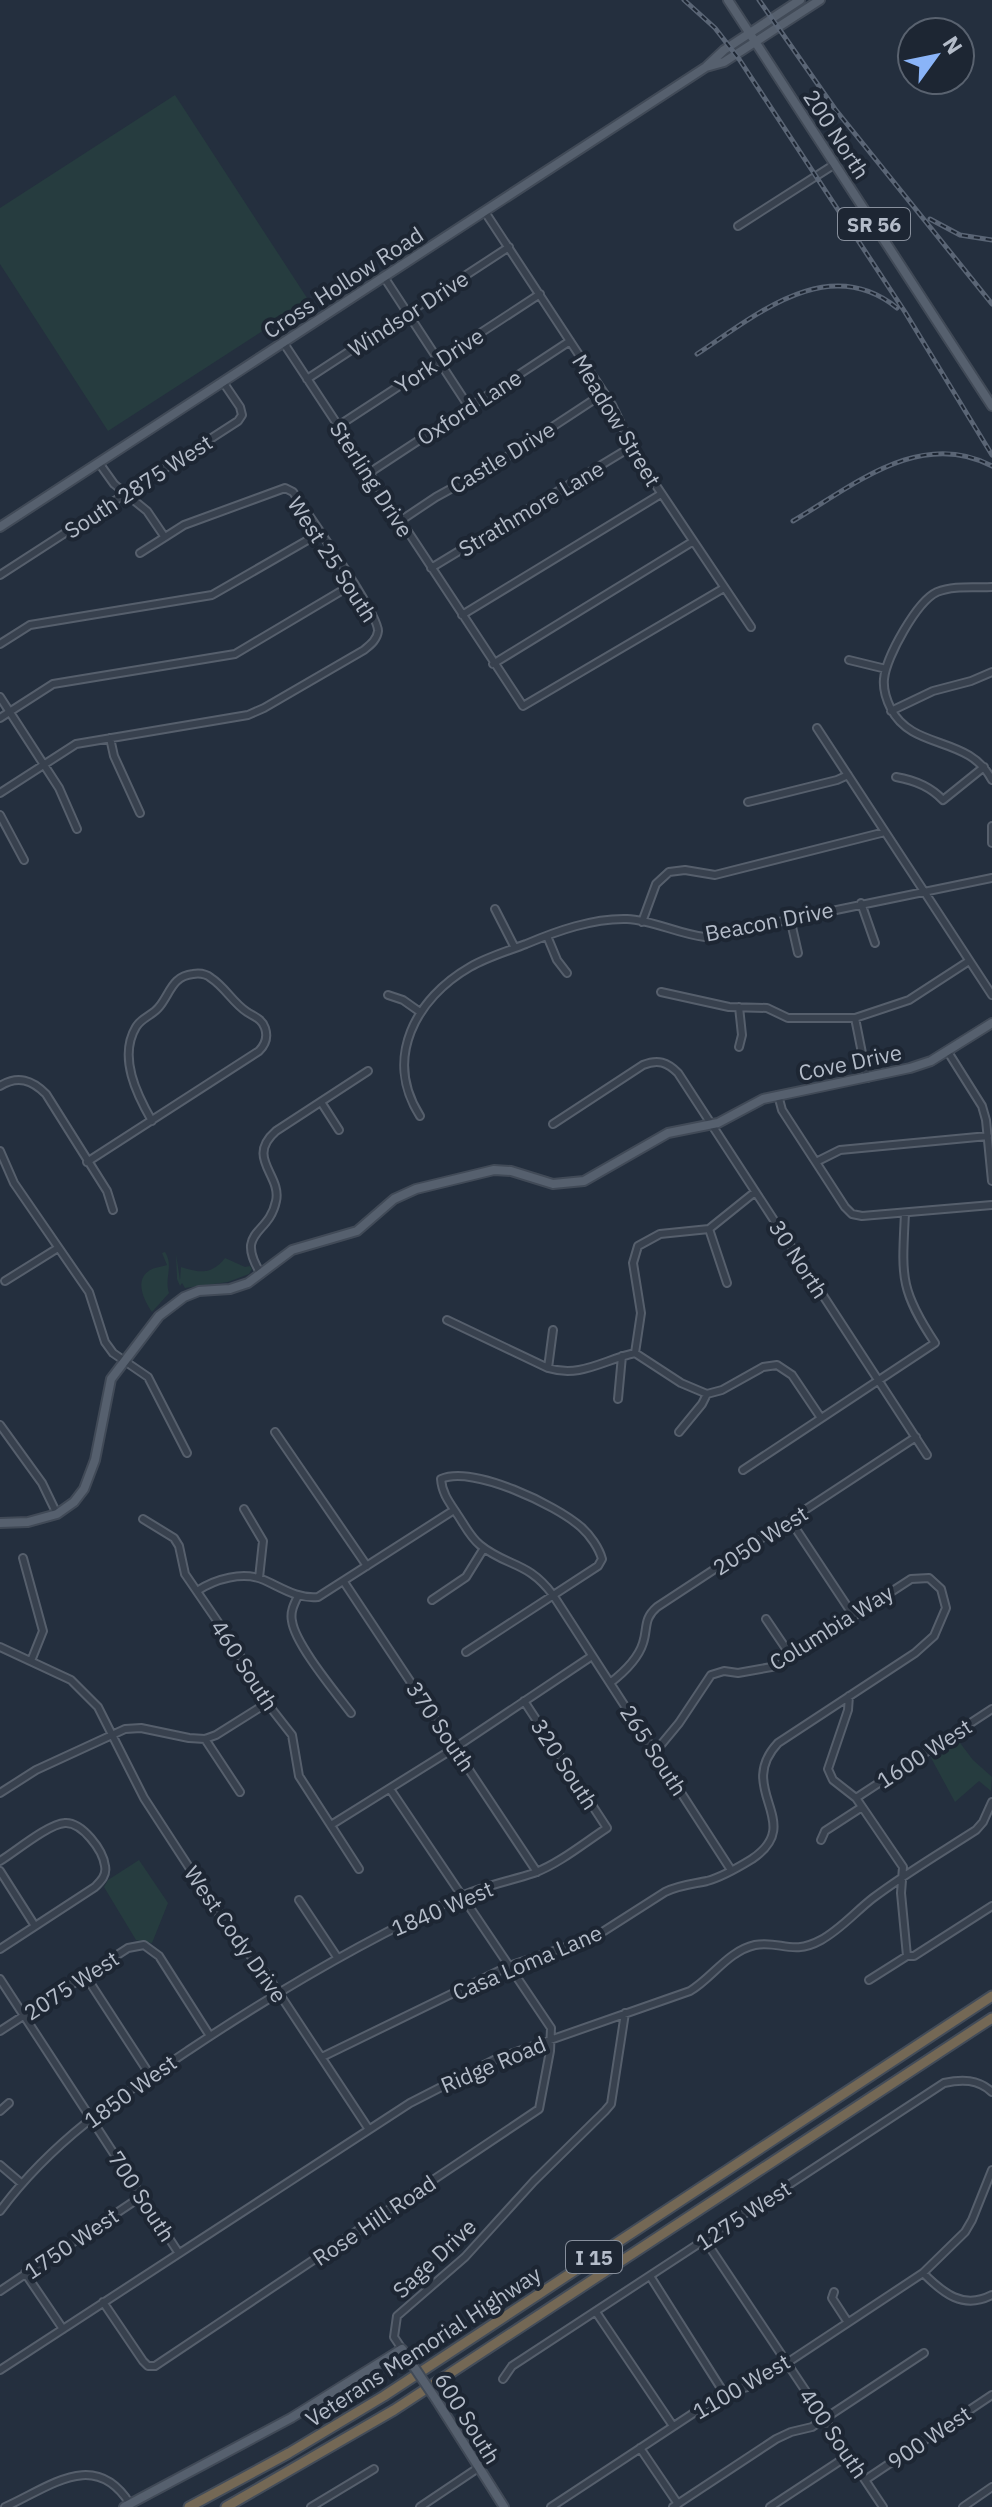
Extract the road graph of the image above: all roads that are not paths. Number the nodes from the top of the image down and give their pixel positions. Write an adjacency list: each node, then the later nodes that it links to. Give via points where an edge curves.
1 (728, 0): 4 (main road, SR 56)
2 (800, 0): 4 (main road, Cross Hollow Road)
3 (820, 0): 5 (main road, Cross Hollow Road)
4 (749, 33): 5 (main road, SR 56); 6 (main road, Cross Hollow Road)
5 (755, 42): 6 (main road, Cross Hollow Road); 7 (main road, 200 North / SR 56)
6 (706, 67): 8 (main road, Cross Hollow Road)
7 (835, 164): 9 (street); 20 (main road, 200 North / SR 56)
8 (485, 212): 10 (street, Meadow Street); 11 (main road, Cross Hollow Road)
9 (738, 226)
10 (509, 247): 12 (street, Meadow Street); 13 (street, Windsor Drive)
11 (384, 277): 13 (street); 15 (main road, Cross Hollow Road)
12 (540, 294): 14 (street, Meadow Street); 16 (street, York Drive)
13 (408, 313): 16 (street); 17 (street, Windsor Drive)
14 (570, 341): 19 (street, Meadow Street); 21 (street, Oxford Lane)
15 (283, 342): 17 (street, Sterling Drive); 18 (main road, Cross Hollow Road)
16 (439, 360): 21 (street); 22 (street, York Drive)
17 (307, 379): 22 (street, Sterling Drive)
18 (223, 382): 24 (main road, Cross Hollow Road); 26 (street, South 2875 West, via 240,407 238,421)
19 (604, 393): 23 (street, Meadow Street); 28 (street, Castle Drive)
20 (992, 406)
21 (469, 407): 25 (street, Oxford Lane)
22 (338, 426): 25 (street, Sterling Drive)
23 (631, 447): 27 (street, Meadow Street); 34 (street, Strathmore Lane)
24 (99, 463): 26 (street); 29 (main road, Cross Hollow Road)
25 (369, 473): 28 (street, Sterling Drive)
26 (125, 494): 31 (street, via 147,511); 35 (street, South 2875 West)
27 (661, 494): 32 (street, Meadow Street); 39 (street)
28 (400, 521): 34 (street, Sterling Drive)
29 (0, 527)
30 (320, 533): 31 (street, West 25 South, via 285,488); 36 (street, West 25 South); 41 (street, via 212,595 30,625)
31 (164, 536): 33 (street)
32 (692, 542): 38 (street, Meadow Street); 43 (street)
33 (140, 553)
34 (431, 568): 39 (street, Sterling Drive)
35 (0, 575)
36 (353, 584): 48 (street, via 235,654 53,684); 51 (street, West 25 South, via 377,621 374,642 364,650 248,715)
37 (992, 587): 44 (street, via 951,588 928,597)
38 (724, 588): 40 (street, Meadow Street); 43 (street, Sterling Drive, via 525,707)
39 (462, 615): 43 (street, Sterling Drive)
40 (751, 627)
41 (0, 644)
42 (849, 660): 44 (street)
43 (493, 664)
44 (886, 669): 47 (street)
45 (992, 672): 47 (street)
46 (0, 697): 48 (street)
47 (891, 711): 53 (street, via 909,730 968,753)
48 (9, 712): 49 (street); 52 (street)
49 (0, 718)
50 (817, 728): 54 (street)
51 (110, 738): 52 (street, via 76,744); 59 (street)
52 (43, 764): 57 (street); 62 (street)
53 (984, 767): 55 (street, via 943,800 920,784); 56 (street)
54 (848, 775): 58 (street); 63 (street)
55 (896, 777)
56 (992, 780)
57 (0, 793)
58 (748, 802)
59 (140, 813)
60 (0, 815): 65 (street)
61 (992, 826): 64 (street)
62 (77, 829)
63 (885, 832): 67 (street); 71 (street, via 715,875 669,872 656,884)
64 (992, 843)
65 (24, 860)
66 (992, 878): 67 (street, Beacon Drive)
67 (924, 891): 68 (street, Beacon Drive); 76 (street)
68 (861, 903): 70 (street, Beacon Drive); 73 (street)
69 (495, 909): 74 (street)
70 (790, 918): 71 (street, Beacon Drive, via 705,937); 75 (street)
71 (642, 922): 72 (street, Beacon Drive, via 613,920)
72 (547, 936): 74 (street, Beacon Drive); 77 (street)
73 (875, 943)
74 (515, 948): 82 (street, Beacon Drive, via 464,971)
75 (798, 953)
76 (969, 961): 80 (street); 83 (street, via 909,1000)
77 (567, 973)
78 (661, 992): 81 (street)
79 (388, 995): 82 (street)
80 (992, 995)
81 (739, 1007): 83 (street, via 767,1008 798,1019); 85 (street)
82 (420, 1012): 92 (street, via 408,1035 404,1077)
83 (855, 1018): 88 (street)
84 (992, 1023): 86 (main road, Cove Drive)
85 (739, 1047)
86 (948, 1052): 88 (main road, Cove Drive); 97 (street, via 975,1092)
87 (368, 1071): 91 (street)
88 (867, 1078): 90 (main road, Cove Drive)
89 (0, 1086): 99 (street, via 20,1079 35,1083)
90 (778, 1095): 95 (main road, Cove Drive); 100 (street)
91 (321, 1102): 96 (street); 108 (street, via 273,1133 264,1147 277,1198 251,1246)
92 (420, 1116)
93 (152, 1121): 93 (street, via 259,1051 265,1041 262,1022 203,974 175,982 160,1006 135,1029 129,1062); 99 (street)
94 (553, 1124): 95 (street, 30 North, via 643,1065 660,1061 670,1065)
95 (712, 1125): 102 (street, 30 North); 108 (main road, Cove Drive, via 668,1133 584,1181 553,1184 494,1170 416,1189 394,1199 357,1231 298,1247)
96 (339, 1130)
97 (988, 1136): 100 (street, via 840,1150); 101 (street)
98 (0, 1151): 107 (street, via 14,1183)
99 (87, 1162): 104 (street)
100 (816, 1162): 105 (street, via 852,1214)
101 (992, 1181)
102 (755, 1192): 106 (street); 117 (street, 30 North)
103 (992, 1205): 105 (street)
104 (113, 1210)
105 (905, 1213): 117 (street, via 906,1290 935,1343)
106 (709, 1229): 110 (street); 113 (street, via 660,1234 638,1246 633,1263 641,1313)
107 (58, 1248): 109 (street); 115 (street, via 89,1292 105,1342)
108 (261, 1274): 115 (main road, via 236,1288 181,1298 159,1316)
109 (5, 1281)
110 (727, 1283)
111 (447, 1320): 116 (street)
112 (553, 1330): 116 (street)
113 (635, 1353): 114 (street); 118 (street)
114 (622, 1356): 116 (street, via 573,1372); 119 (street)
115 (124, 1361): 125 (street, via 148,1377); 130 (main road, via 111,1379 91,1475 74,1502)
116 (548, 1368)
117 (878, 1380): 120 (street); 124 (street, 30 North)
118 (707, 1394): 120 (street, via 777,1365 792,1375); 123 (street)
119 (618, 1399)
120 (821, 1418): 127 (street)
121 (0, 1425): 130 (street, via 42,1483)
122 (275, 1432): 136 (street)
123 (679, 1432)
124 (916, 1437): 126 (street, 30 North); 132 (street, 2050 West)
125 (187, 1453)
126 (927, 1455)
127 (743, 1470)
128 (244, 1509): 137 (street, via 263,1541)
129 (454, 1510): 134 (street); 136 (street); 140 (street, via 442,1491 441,1479 451,1475 500,1483 584,1530 602,1559)
130 (57, 1514): 133 (main road)
131 (143, 1519): 139 (street, 460 South, via 174,1538 185,1574)
132 (790, 1520): 143 (street); 151 (street, 2050 West, via 657,1607 647,1618 642,1645)
133 (0, 1523)
134 (484, 1548): 140 (street, 265 South, via 531,1571); 142 (street, via 466,1577)
135 (23, 1558): 150 (street, via 43,1631)
136 (367, 1566): 138 (street)
137 (259, 1578): 139 (street, via 217,1580); 141 (street)
138 (344, 1582): 141 (street, via 318,1597); 159 (street, 370 South)
139 (197, 1591): 154 (street, 460 South)
140 (553, 1595): 147 (street); 148 (street, 265 South)
141 (298, 1596): 156 (street, via 292,1625)
142 (432, 1600)
143 (853, 1615): 145 (street, Columbia Way, via 900,1584 929,1578 941,1589 946,1608 940,1627); 149 (street, Columbia Way)
144 (766, 1619): 149 (street)
145 (925, 1645): 152 (street, Casa Loma Lane)
146 (0, 1647): 150 (street, West Cody Drive)
147 (466, 1652)
148 (592, 1656): 151 (street, 265 South); 153 (street)
149 (791, 1656): 160 (street, Columbia Way, via 767,1669 711,1675)
150 (31, 1661): 157 (street, West Cody Drive, via 71,1680 98,1707)
151 (610, 1683): 160 (street, 265 South)
152 (849, 1696): 164 (street, via 828,1769 833,1780); 172 (street, Casa Loma Lane, via 769,1753 763,1787 775,1828 759,1854)
153 (524, 1701): 159 (street); 168 (street, 320 South)
154 (267, 1703): 158 (street); 167 (street, 460 South, via 292,1735 299,1776)
155 (992, 1709): 164 (street, 1600 West)
156 (351, 1713)
157 (114, 1734): 158 (street, via 141,1728); 163 (street); 187 (street, West Cody Drive, via 144,1798 237,1941)
158 (205, 1739): 162 (street)
159 (456, 1747): 161 (street); 174 (street, 370 South)
160 (655, 1752): 172 (street, 265 South)
161 (390, 1789): 167 (street); 176 (street)
162 (240, 1792)
163 (0, 1793)
164 (856, 1798): 166 (street)
165 (992, 1802): 175 (street, Ridge Road, via 976,1830)
166 (862, 1807): 169 (street, via 825,1831); 175 (street, via 903,1867)
167 (331, 1825): 171 (street, 460 South)
168 (607, 1828): 174 (street, 1840 West)
169 (821, 1840)
170 (0, 1861): 179 (street, via 64,1823 84,1830 102,1857 105,1875 95,1887)
171 (359, 1869)
172 (731, 1870): 183 (street, Casa Loma Lane, via 708,1881 677,1886 593,1938)
173 (0, 1871): 179 (street)
174 (537, 1872): 176 (street, 1840 West)
175 (904, 1877): 181 (street); 189 (street, Ridge Road, via 822,1940 797,1949 755,1945 690,1991)
176 (462, 1895): 182 (street, 1840 West); 183 (street)
177 (299, 1900): 182 (street)
178 (992, 1906): 181 (street)
179 (35, 1926): 180 (street)
180 (0, 1949)
181 (907, 1956): 186 (street)
182 (337, 1957): 187 (street, 1840 West)
183 (509, 1966): 194 (street, via 551,2028); 195 (street, Casa Loma Lane)
184 (85, 1975): 190 (street, 2075 West); 193 (street, 2075 West, via 128,1948 144,1945 159,1956); 196 (street)
185 (0, 1979): 190 (street, 700 South)
186 (869, 1980)
187 (278, 1991): 193 (street, 1850 West); 195 (street, West Cody Drive)
188 (992, 1996): 238 (highway, Veterans Memorial Highway / I 15, via 384,2396)
189 (625, 2013): 194 (street, Ridge Road); 219 (street, Sage Drive, via 611,2104 465,2257 397,2316 394,2337)
190 (24, 2016): 192 (street, 2075 West); 200 (street, 700 South)
191 (992, 2018): 239 (highway, Veterans Memorial Highway / I 15, via 394,2410)
192 (0, 2031)
193 (210, 2036): 196 (street, 1850 West)
194 (552, 2039): 201 (street, Ridge Road, via 449,2081); 215 (street, Rose Hill Road, via 542,2102 533,2114 155,2366 148,2366)
195 (322, 2057): 201 (street, West Cody Drive)
196 (150, 2075): 200 (street, 1850 West)
197 (992, 2092): 207 (street, 1275 West, via 977,2083 944,2083)
198 (9, 2103): 199 (street)
199 (0, 2111)
200 (90, 2117): 204 (street, 1850 West); 205 (street, 700 South)
201 (368, 2128): 208 (street, Ridge Road)
202 (0, 2165): 204 (street)
203 (992, 2170): 210 (street, 1100 West, via 965,2232)
204 (21, 2183): 206 (street, 1850 West)
205 (142, 2196): 208 (street, 700 South); 209 (street, 1750 West)
206 (0, 2211)
207 (705, 2240): 211 (street, 1275 West); 221 (street, 400 South)
208 (178, 2252): 215 (street, Ridge Road)
209 (25, 2273): 212 (street, 1750 West); 218 (street)
210 (923, 2273): 214 (street, via 962,2300); 217 (street, 1100 West)
211 (650, 2276): 216 (street, 1275 West); 224 (street)
212 (0, 2291)
213 (834, 2292): 217 (street, via 832,2298)
214 (992, 2295)
215 (103, 2302): 218 (street, Ridge Road)
216 (596, 2312): 223 (street, 1275 West, via 512,2366); 227 (street)
217 (847, 2321): 221 (street, 1100 West)
218 (63, 2329): 222 (street, Ridge Road)
219 (402, 2349): 230 (main road, 600 South, bridge); 234 (main road, via 291,2418)
220 (924, 2353): 226 (street)
221 (786, 2362): 224 (street, 1100 West, via 752,2386); 226 (street, 400 South)
222 (0, 2370)
223 (503, 2379)
224 (724, 2393): 227 (street, 1100 West)
225 (992, 2395): 232 (street, 900 West)
226 (825, 2419): 229 (street, 400 South); 235 (street, via 776,2439)
227 (673, 2426): 228 (street, 1100 West)
228 (640, 2448): 235 (street); 243 (street, 1100 West)
229 (849, 2455): 232 (street, 400 South); 244 (street)
230 (478, 2468): 241 (street); 242 (main road, 600 South)
231 (374, 2469): 240 (street)
232 (865, 2480): 236 (street, 400 South)
233 (992, 2487): 245 (street)
234 (127, 2506): 237 (street, via 112,2483 94,2474 78,2474)
235 (677, 2506)
236 (880, 2506)
237 (5, 2507)
238 (189, 2507)
239 (226, 2507)
240 (311, 2507)
241 (420, 2507)
242 (504, 2507)
243 (551, 2507)
244 (770, 2507)
245 (963, 2507)

